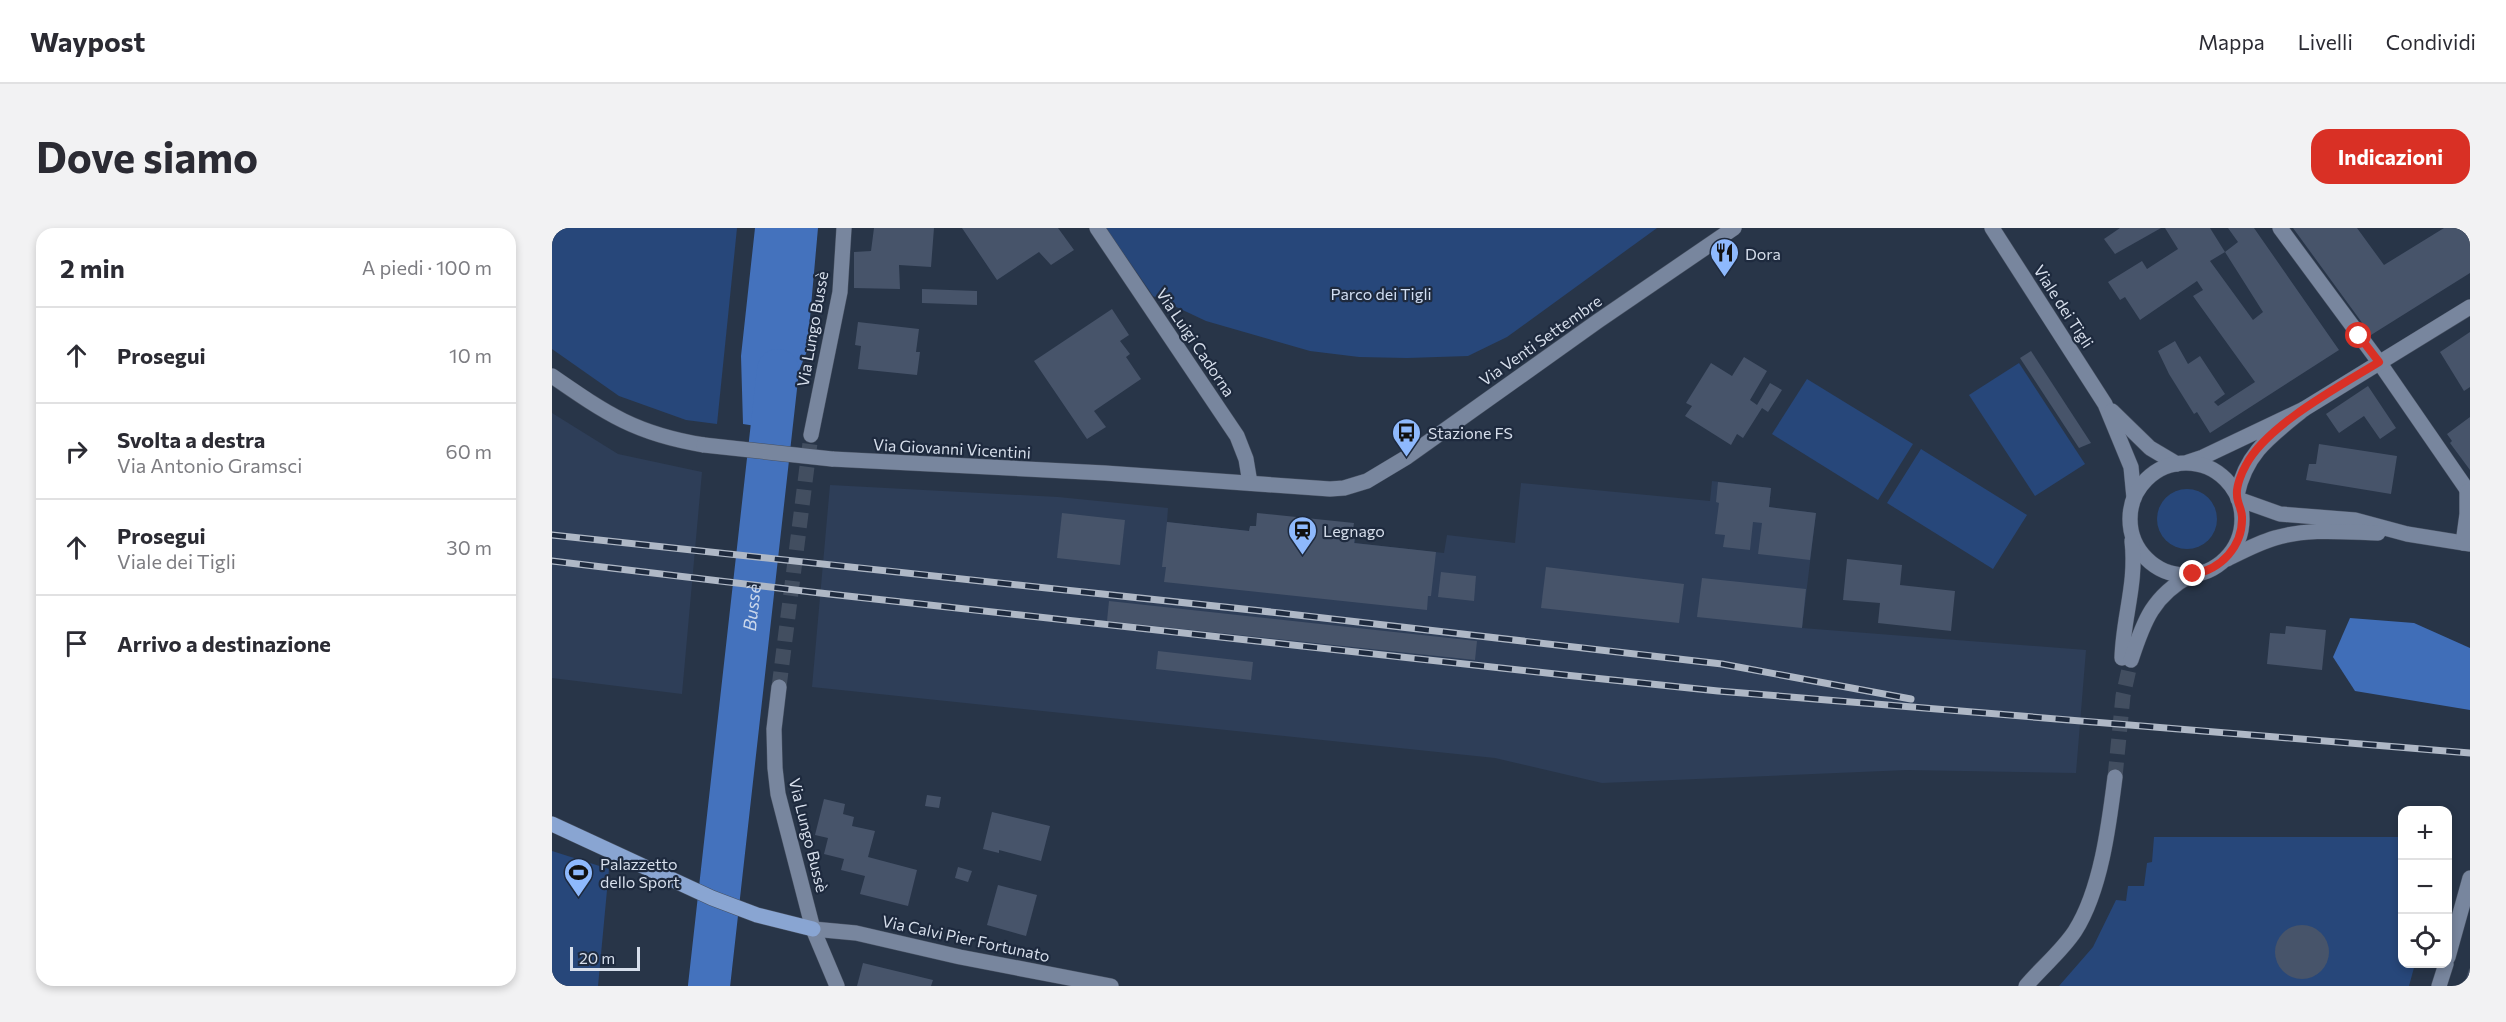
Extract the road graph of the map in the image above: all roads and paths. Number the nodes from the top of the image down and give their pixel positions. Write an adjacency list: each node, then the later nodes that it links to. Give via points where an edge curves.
1 (844, 228): 11 (street, Via Lungo Bussè, via 840,292)
2 (1097, 228): 14 (street, Via Luigi Cadorna, via 1238,436)
3 (1734, 228): 13 (street, Via Venti Settembre)
4 (1992, 228): 9 (street, Viale dei Tigli)
5 (2280, 228): 7 (street)
6 (2470, 307): 7 (street)
7 (2379, 362): 10 (street); 15 (street)
8 (552, 376): 14 (street, Via Giovanni Vicentini, bridge, via 636,428 704,445 832,459)
9 (2105, 404): 12 (street, Viale dei Tigli, via 2150,448); 17 (street, Viale dei Tigli, via 2131,467)
10 (2304, 409): 12 (street); 16 (street, via 2253,453 2240,478)
11 (812, 435)
12 (2181, 464): 16 (street, Viale dei Tigli, via 2217,472); 17 (street, via 2155,473)
13 (1367, 481): 14 (street, Via Giovanni Vicentini, via 1344,489)
14 (1250, 483)
15 (2469, 493): 20 (street)
16 (2237, 497): 19 (street, Viale dei Tigli, via 2280,514 2355,520); 21 (street, via 2242,515 2239,537)
17 (2134, 498): 18 (street, Viale dei Tigli)
18 (2131, 529): 22 (street, via 2140,551 2157,567 2170,573); 22 (street, Viale dei Tigli, via 2133,585 2123,638 2126,659 2149,612 2169,588)
19 (2407, 534): 20 (street, Viale dei Tigli); 21 (street, Viale dei Tigli, via 2304,532 2272,538)
20 (2467, 543)
21 (2224, 560): 22 (street, Viale dei Tigli)
22 (2193, 574)
23 (779, 687): 27 (street, Via Lungo Bussè, via 774,729 777,785)
24 (2115, 777): 32 (street, via 2097,880 2086,907 2074,932)
25 (552, 824): 27 (main road, via 712,898 757,915)
26 (2470, 878): 28 (street)
27 (813, 929): 30 (street, Via Lungo Bussè); 31 (street, Via Calvi Pier Fortunato, via 856,933)
28 (2452, 943)
29 (2444, 968): 33 (street)
30 (837, 986)
31 (1111, 986)
32 (2026, 986)
33 (2439, 986)

